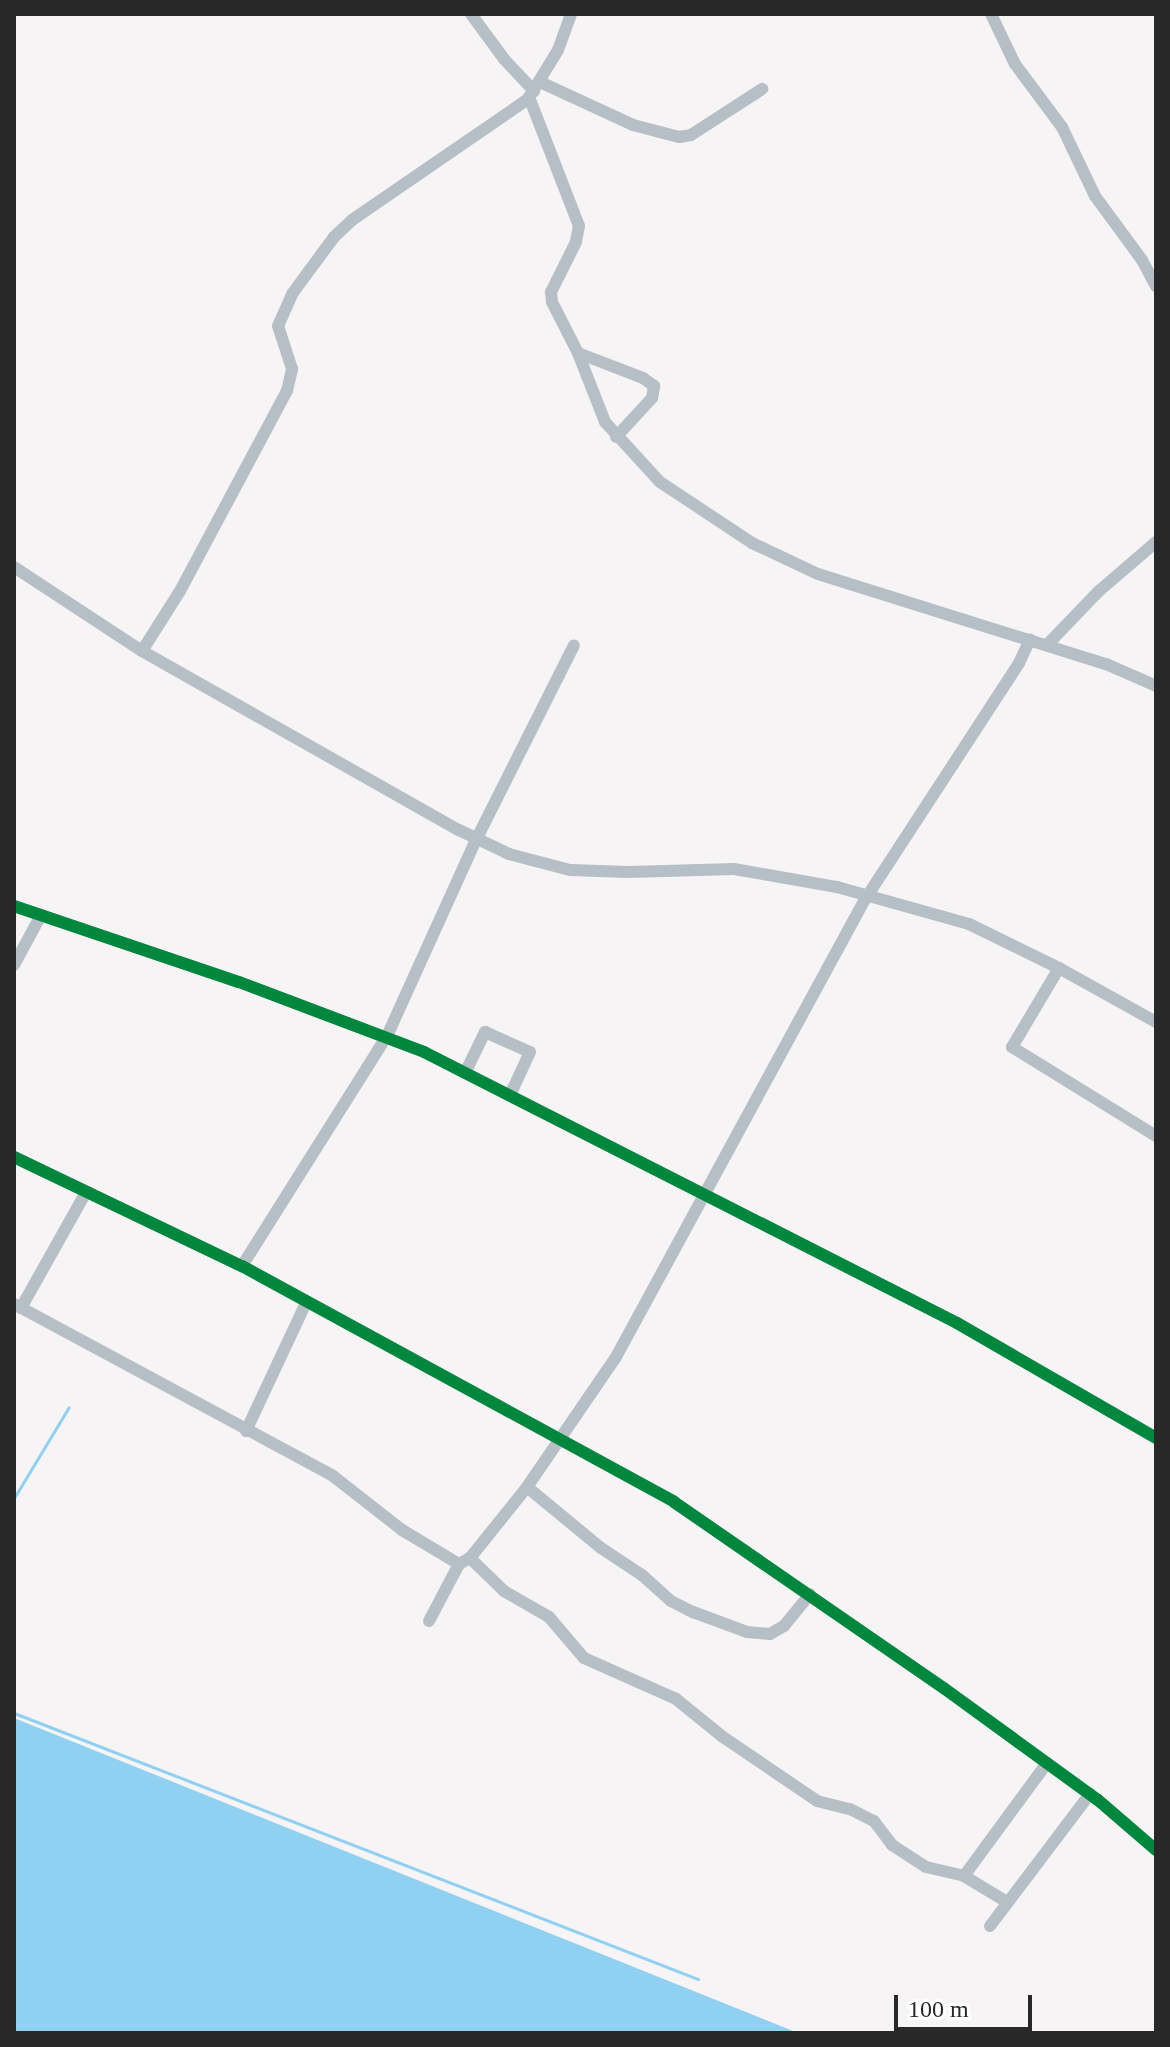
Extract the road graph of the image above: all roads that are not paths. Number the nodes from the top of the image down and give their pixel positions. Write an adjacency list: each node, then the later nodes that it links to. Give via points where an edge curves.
1 (471, 14): 5 (street)
2 (571, 14): 5 (street, via 558,50)
3 (991, 14): 6 (street, via 1015,64 1062,127 1095,196)
4 (762, 89): 5 (street, via 691,135 679,137)
5 (534, 90): 7 (street, via 579,226 551,295); 14 (street, via 513,112 352,220 292,294 279,319 292,369 287,391)
6 (1156, 286)
7 (578, 353): 8 (street, via 600,413); 8 (street, via 654,386 652,398)
8 (616, 437): 11 (street, via 665,487 786,561)
9 (1156, 542): 13 (street)
10 (14, 567): 14 (street)
11 (1030, 639): 13 (street); 17 (street)
12 (574, 645): 16 (street)
13 (1047, 645): 15 (street)
14 (142, 651): 16 (street)
15 (1156, 686)
16 (477, 839): 17 (street, via 509,854 570,870 734,869); 23 (street)
17 (867, 896): 21 (street, via 949,917); 29 (street)
18 (14, 906): 19 (street)
19 (41, 915): 20 (street); 23 (street)
20 (14, 965)
21 (1059, 968): 22 (street); 26 (street, via 1012,1047)
22 (1156, 1022)
23 (387, 1036): 24 (street); 30 (street)
24 (465, 1073): 25 (street); 25 (street, via 485,1032 530,1052)
25 (510, 1095): 29 (street)
26 (1156, 1136)
27 (14, 1157): 28 (street)
28 (86, 1192): 30 (street); 32 (street)
29 (703, 1194): 34 (street, via 969,1330); 35 (street, via 616,1357)
30 (242, 1266): 31 (street)
31 (306, 1303): 33 (street); 35 (street)
32 (18, 1306): 33 (street)
33 (246, 1431): 37 (street, via 333,1476 402,1530)
34 (1156, 1438)
35 (562, 1440): 36 (street); 38 (street, via 674,1502)
36 (527, 1487): 37 (street); 38 (street, via 671,1601 693,1612 747,1632 770,1634 784,1626)
37 (465, 1561): 39 (street); 43 (street, via 549,1617 584,1658 676,1699 817,1801 874,1821 892,1845 922,1866)
38 (810, 1594): 40 (street)
39 (429, 1621)
40 (1047, 1763): 41 (street); 43 (street)
41 (1090, 1794): 42 (street); 44 (street)
42 (1156, 1850)
43 (964, 1876): 44 (street)
44 (1007, 1902): 45 (street)
45 (990, 1926)

